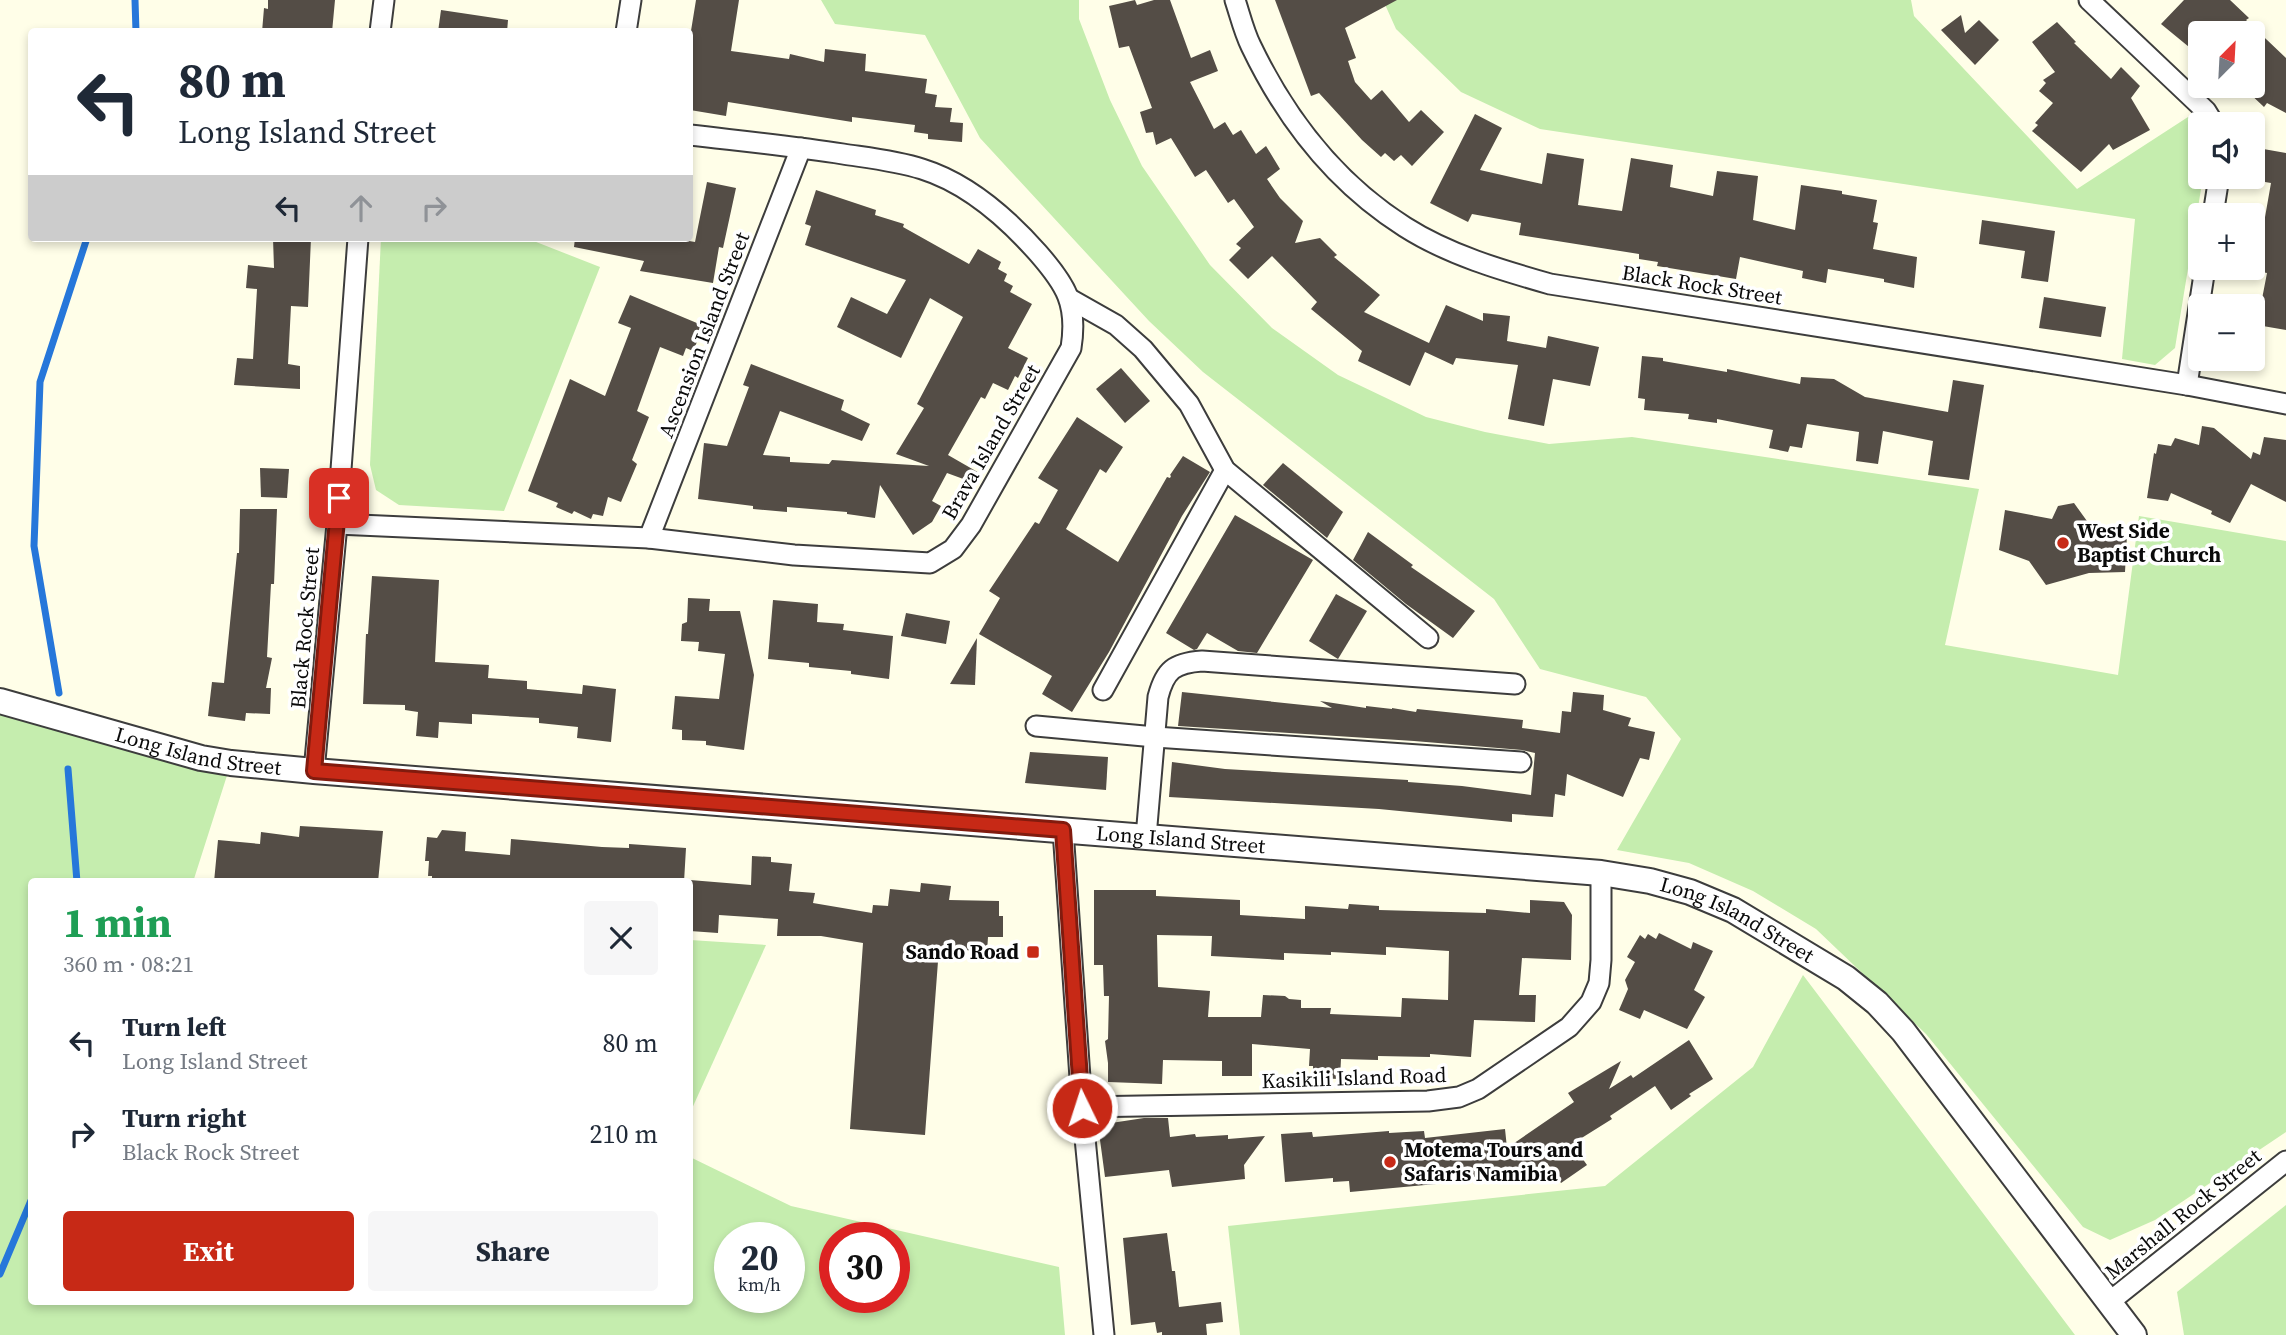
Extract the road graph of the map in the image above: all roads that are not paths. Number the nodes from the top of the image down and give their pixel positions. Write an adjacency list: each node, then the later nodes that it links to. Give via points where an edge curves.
1 (384, 0): 5 (street)
2 (631, 0): 6 (street)
3 (1235, 0): 13 (street, Black Rock Street, via 1250,44 1282,103 1317,151 1364,198 1407,229 1459,254 1550,284)
4 (2089, 0): 7 (street)
5 (380, 28)
6 (627, 28)
7 (2207, 112)
8 (693, 135): 9 (street, Brava Island Street)
9 (801, 148): 12 (street, Brava Island Street, via 923,170 957,185 992,208 1031,245); 17 (street, Ascension Island Street)
10 (358, 242): 16 (street, Black Rock Street)
11 (2203, 280): 13 (street)
12 (1070, 299): 15 (street, via 1116,325 1143,349 1189,404); 17 (street, Brava Island Street, via 1071,348 971,525 953,549 930,563 794,555)
13 (2188, 385): 14 (street, Black Rock Street)
14 (2286, 404)
15 (1225, 470): 18 (street); 20 (street)
16 (337, 524): 17 (street, Brava Island Street); 25 (street, Black Rock Street)
17 (649, 538)
18 (1428, 638)
19 (1516, 684): 23 (street, via 1186,662 1172,668 1162,682)
20 (1103, 690)
21 (0, 702): 25 (street, Long Island Street, via 192,755)
22 (1036, 726): 23 (street)
23 (1156, 737): 24 (street); 27 (street)
24 (1521, 762)
25 (314, 771): 26 (street, Long Island Street)
26 (1063, 830): 27 (street, Long Island Street); 29 (street)
27 (1146, 837): 28 (street, Long Island Street)
28 (1601, 873): 29 (street, Kasikili Island Road, via 1601,960 1591,1002 1569,1027 1478,1089 1428,1101); 31 (street, Long Island Street, via 1690,891 1733,911 1846,978 1877,1003 1903,1031)
29 (1082, 1108): 32 (street)
30 (2286, 1161): 31 (street, Marshall Rock Street)
31 (2108, 1303): 33 (street, Long Island Street)
32 (1104, 1335)
33 (2134, 1335)

